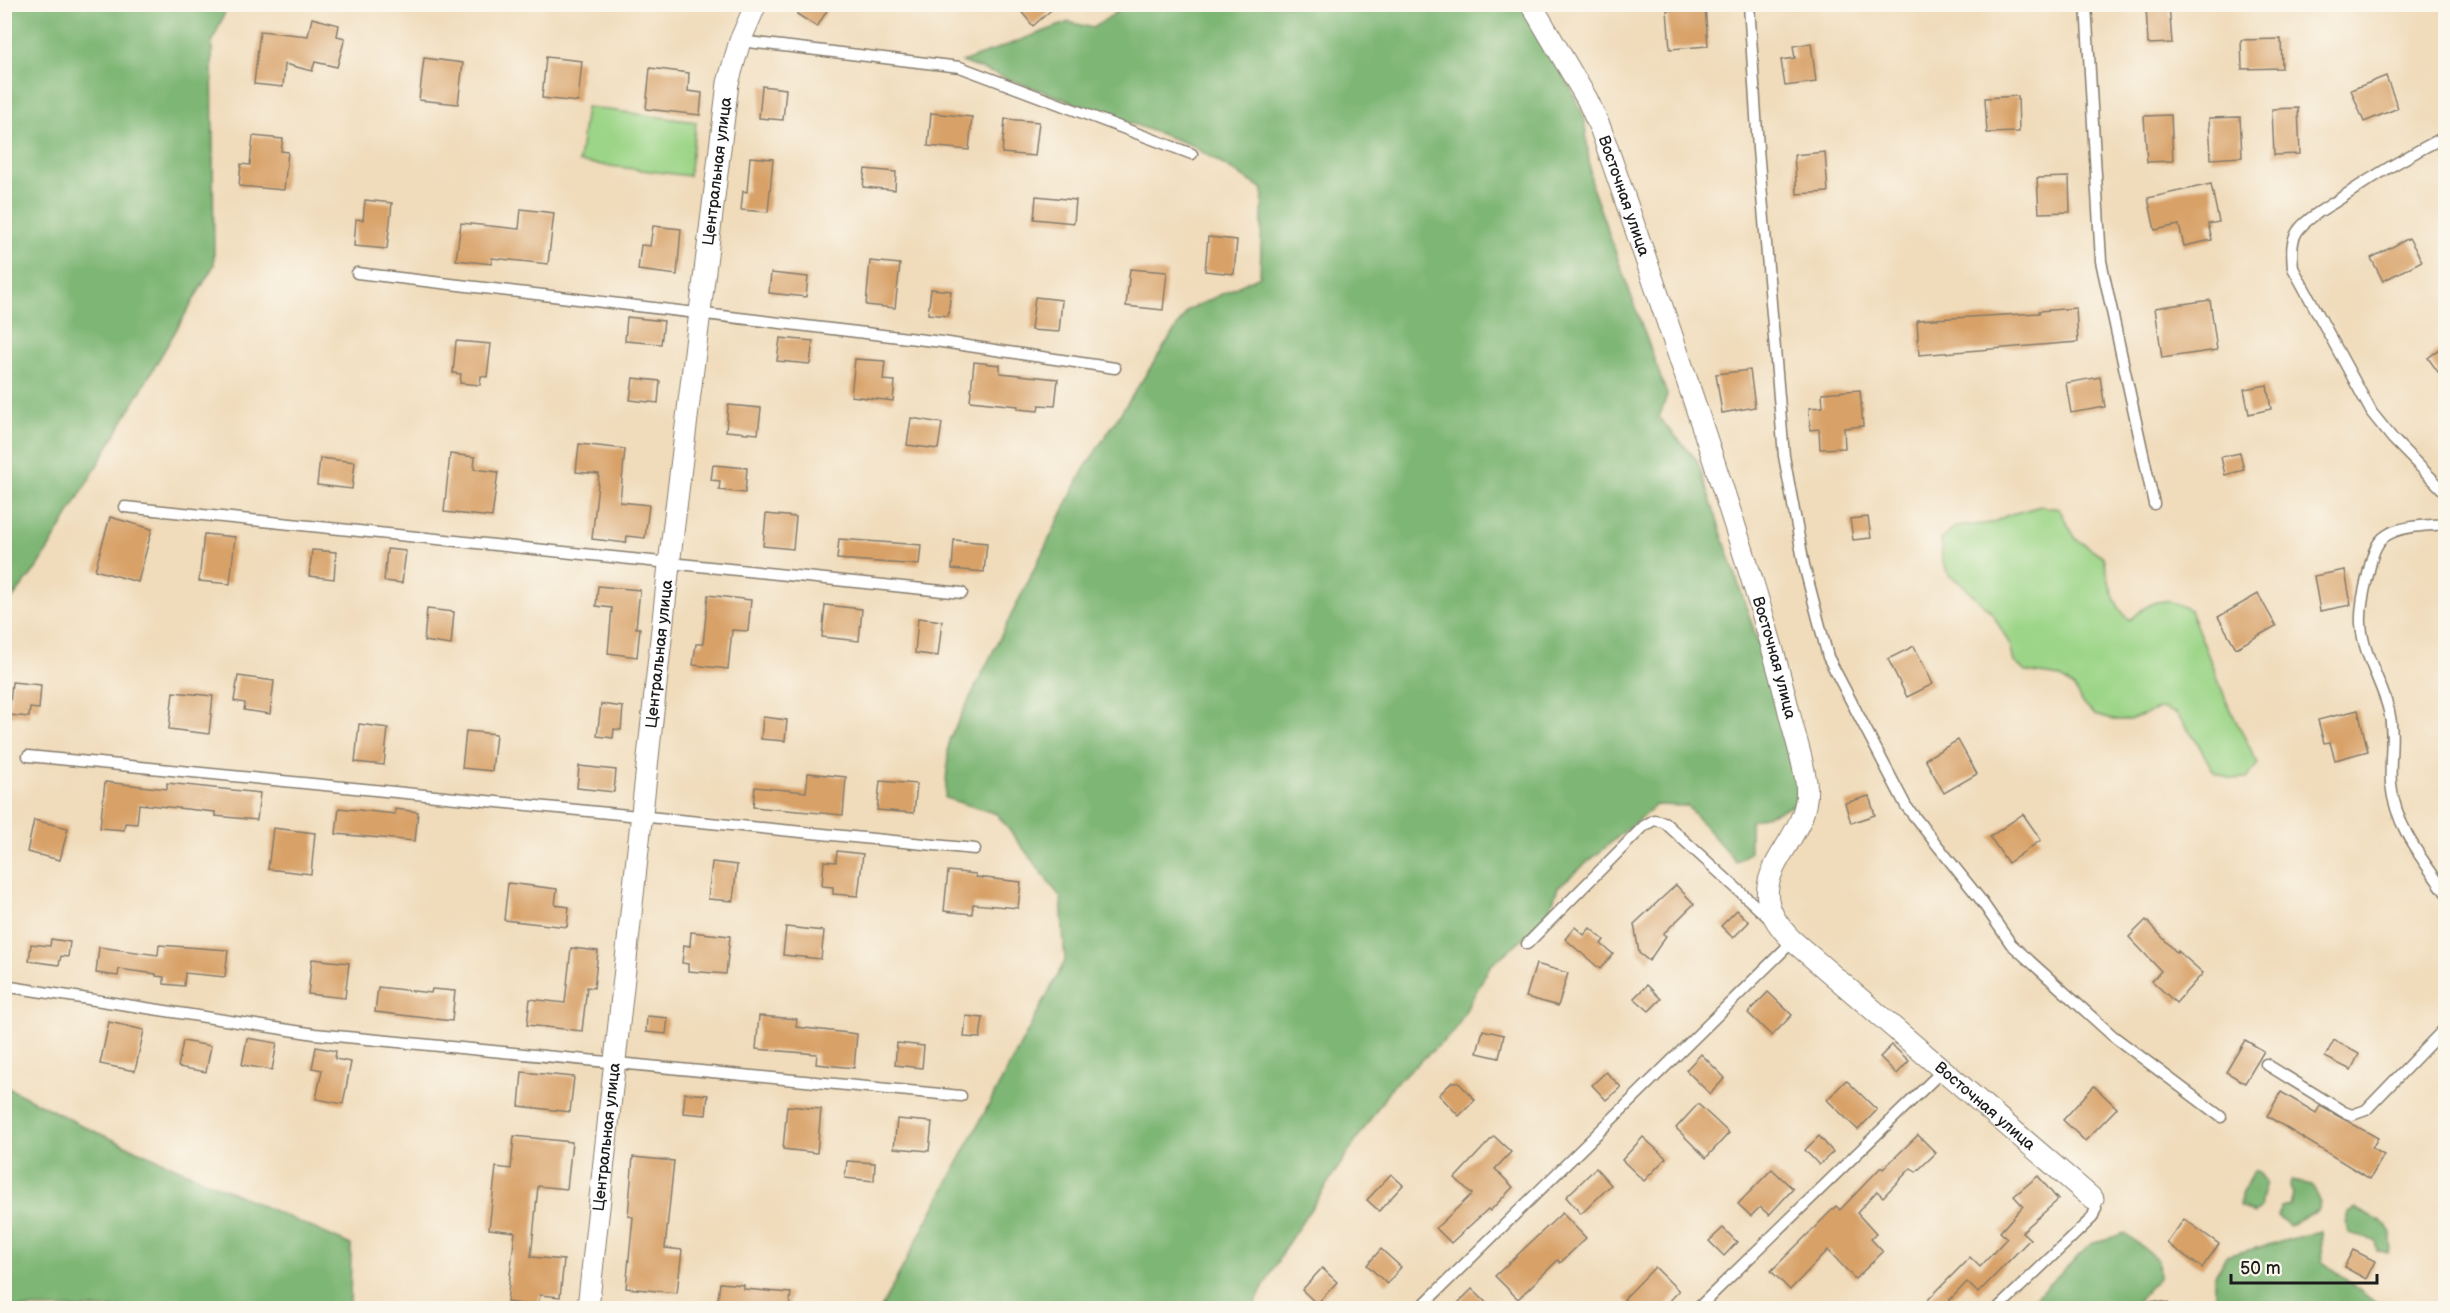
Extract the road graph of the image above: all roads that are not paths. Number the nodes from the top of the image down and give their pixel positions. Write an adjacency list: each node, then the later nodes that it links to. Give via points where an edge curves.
1 (756, 4): 5 (street, Центральная улица)
2 (1531, 4): 21 (street, Восточная улица, via 1601,130 1694,397 1773,645 1806,783 1798,827 1770,879 1768,902)
3 (1749, 4): 29 (lane, via 1784,456 1804,566 1828,657 1906,806 2012,944 2112,1036)
4 (2086, 4): 12 (lane, via 2101,261)
5 (740, 41): 7 (lane, via 960,67); 9 (street, Центральная улица, via 728,83)
6 (2445, 136): 11 (lane, via 2396,162 2315,215 2299,229 2292,252 2293,268 2372,413)
7 (1192, 154)
8 (357, 273): 9 (lane)
9 (700, 312): 10 (lane); 15 (street, Центральная улица)
10 (1115, 368)
11 (2445, 493)
12 (2154, 504)
13 (125, 507): 15 (lane)
14 (2445, 524): 20 (lane, via 2398,530 2379,542 2364,591 2361,625 2389,712 2393,741 2391,781 2398,817)
15 (669, 565): 16 (lane); 18 (street, Центральная улица)
16 (962, 593)
17 (28, 756): 18 (lane)
18 (641, 815): 19 (lane); 25 (street, Центральная улица)
19 (975, 849)
20 (2445, 893)
21 (1787, 934): 22 (lane, via 1664,822 1654,820); 27 (street, Восточная улица); 32 (lane)
22 (1527, 944)
23 (4, 987): 25 (lane, via 315,1034)
24 (2445, 1027): 26 (lane, via 2359,1114 2344,1112)
25 (615, 1063): 28 (lane); 31 (street, Центральная улица)
26 (2266, 1065)
27 (1943, 1070): 30 (street, Восточная улица); 33 (lane)
28 (961, 1096)
29 (2221, 1117)
30 (2093, 1199): 34 (lane, via 2096,1208 2092,1218)
31 (588, 1308)
32 (1420, 1308)
33 (1698, 1308)
34 (1998, 1308)
35 (2144, 1308): 36 (lane)
36 (2165, 1308)

